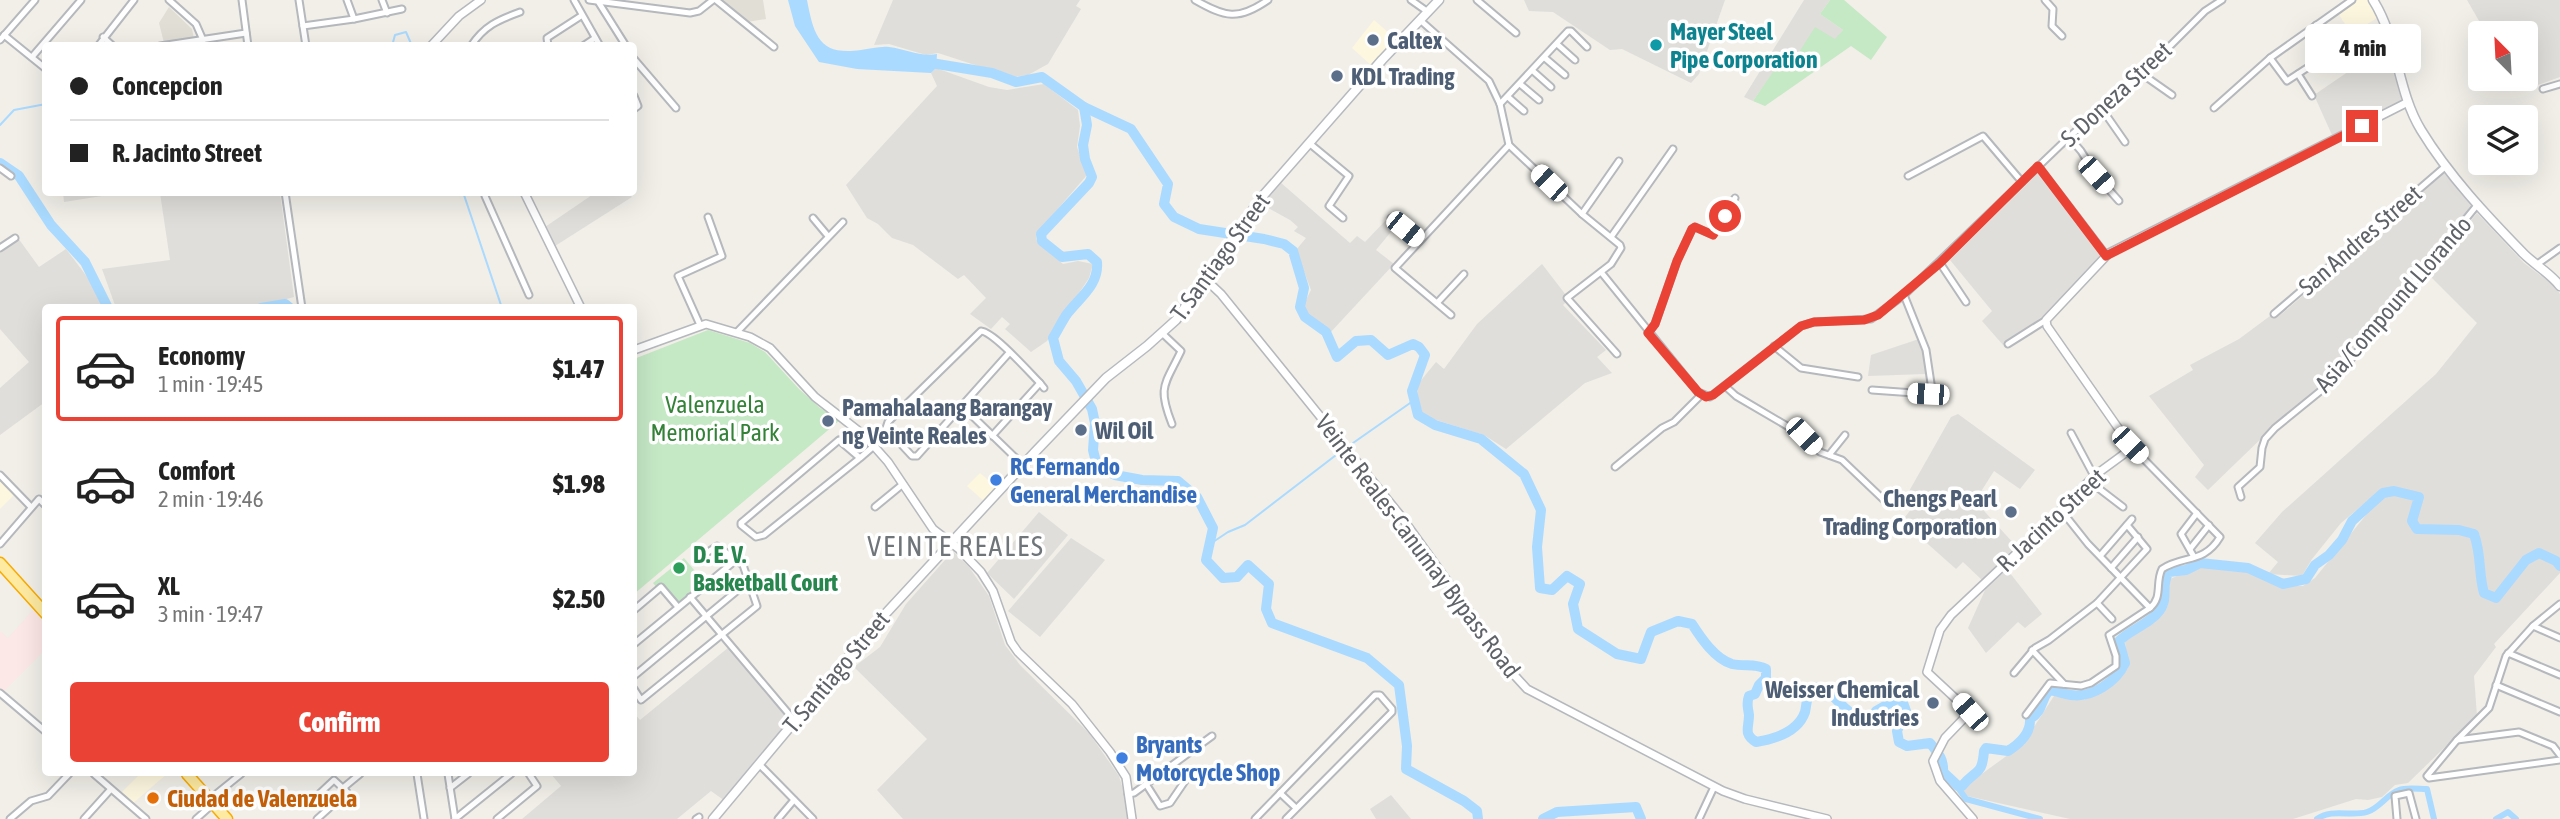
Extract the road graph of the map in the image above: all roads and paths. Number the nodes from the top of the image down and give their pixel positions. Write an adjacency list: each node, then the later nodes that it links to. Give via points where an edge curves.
1 (35, 0): 38 (street)
2 (80, 0): 41 (street)
3 (134, 0): 37 (street)
4 (169, 0): 40 (street, via 197,24)
5 (242, 0): 34 (street)
6 (299, 0): 33 (street)
7 (347, 0): 30 (street)
8 (382, 0): 28 (street)
9 (481, 0): 22 (street)
10 (574, 0): 29 (street)
11 (589, 0): 24 (street)
12 (714, 0): 24 (street, via 690,13); 55 (street)
13 (1195, 0): 14 (street, via 1226,15 1245,13)
14 (1268, 0)
15 (1411, 0): 27 (street)
16 (1439, 0): 27 (main road, T. Santiago Street)
17 (1477, 0): 35 (street)
18 (2045, 0): 36 (street, via 2053,9 2052,26)
19 (2222, 0): 64 (street, S. Doneza Street, via 2204,11)
20 (2352, 0): 32 (street)
21 (2385, 0): 23 (street)
22 (470, 2): 47 (street)
23 (2375, 2): 75 (main road)
24 (599, 3): 52 (street)
25 (402, 9): 28 (street)
26 (520, 12): 48 (street, via 493,22)
27 (1428, 12): 31 (main road, T. Santiago Street)
28 (387, 13): 30 (street)
29 (581, 16): 39 (street); 49 (street)
30 (354, 19): 33 (street)
31 (1420, 20): 76 (street, via 1480,71); 83 (main road, T. Santiago Street)
32 (2316, 25): 59 (street); 65 (street, via 2331,50)
33 (303, 26): 46 (street)
34 (246, 33): 40 (street); 45 (street)
35 (1516, 33)
36 (2062, 36)
37 (103, 37): 42 (street); 43 (street)
38 (2, 38): 57 (street)
39 (595, 38): 50 (street); 51 (street)
40 (203, 40): 44 (street)
41 (45, 42)
42 (100, 42)
43 (109, 42)
44 (189, 42)
45 (247, 42)
46 (305, 42)
47 (435, 42)
48 (474, 42)
49 (548, 42)
50 (589, 42)
51 (598, 42)
52 (623, 42)
53 (1557, 44): 56 (street, via 1570,31); 58 (street); 60 (street)
54 (42, 45): 57 (street)
55 (774, 47)
56 (1587, 47)
57 (32, 57): 62 (street)
58 (1545, 58): 63 (street); 66 (street)
59 (2270, 58): 65 (street, via 2286,80); 78 (street)
60 (1575, 60)
61 (637, 62): 77 (street)
62 (42, 66)
63 (1533, 71): 68 (street); 69 (street)
64 (2142, 74): 71 (street); 79 (street, S. Doneza Street)
65 (2298, 74): 72 (street)
66 (1565, 75)
67 (2560, 83): 70 (street)
68 (1520, 84): 73 (street); 74 (street)
69 (1551, 87)
70 (2543, 89)
71 (2172, 95)
72 (2312, 96)
73 (1508, 97): 76 (street); 80 (street)
74 (1539, 100)
75 (2408, 102): 88 (main road); 111 (street)
76 (1500, 104): 84 (street)
77 (676, 108)
78 (2214, 108)
79 (2102, 109): 81 (street, S. Doneza Street); 82 (street)
80 (1524, 111)
81 (2069, 137): 87 (street, S. Doneza Street); 97 (street)
82 (2125, 142)
83 (1309, 143): 102 (street, via 1349,176 1329,206); 116 (main road, T. Santiago Street, via 1261,198)
84 (1509, 145): 99 (street); 108 (street)
85 (1673, 149): 106 (street)
86 (1619, 161): 99 (street)
87 (2038, 166): 92 (street, S. Doneza Street); 111 (street)
88 (2446, 166): 98 (main road); 124 (street, San Andres Street)
89 (0, 168): 90 (street)
90 (12, 176)
91 (1908, 176): 92 (street, via 1983,136)
92 (2022, 182): 112 (street, S. Doneza Street)
93 (286, 196): 122 (street)
94 (485, 196): 118 (street)
95 (526, 196): 123 (street)
96 (1735, 198): 129 (street, via 1713,235 1692,229)
97 (2119, 201)
98 (2478, 204): 113 (main road); 154 (street, Asia/Compound Llorando, via 2334,380 2265,439 2260,467 2238,487)
99 (1582, 214): 106 (street)
100 (708, 217): 127 (street, via 722,257 678,276)
101 (813, 218): 105 (street)
102 (1343, 218)
103 (1391, 218): 108 (street)
104 (843, 222): 105 (street)
105 (828, 236): 128 (street)
106 (1611, 237): 114 (street, via 1621,248)
107 (15, 238): 109 (street)
108 (1419, 241): 121 (street, via 1395,268)
109 (0, 248)
110 (2560, 248): 113 (street)
111 (2106, 256): 126 (street)
112 (1940, 263): 119 (street, S. Doneza Street); 120 (street)
113 (2536, 265): 117 (main road)
114 (1601, 272): 129 (street); 135 (street, via 1567,298)
115 (1464, 274): 121 (street)
116 (1205, 279): 130 (main road, T. Santiago Street); 221 (street, Veinte Reales-Canumay Bypass Road, via 1401,515 1527,689)
117 (2560, 286)
118 (529, 295)
119 (1904, 295): 132 (street, S. Doneza Street, via 1871,319 1806,324); 138 (street, via 1926,350 1932,390 1928,394)
120 (1966, 302)
121 (1437, 303): 125 (street)
122 (301, 304)
123 (579, 304)
124 (2274, 314)
125 (1451, 315)
126 (2046, 320): 131 (street); 146 (street)
127 (700, 325): 128 (street); 133 (street)
128 (737, 332): 145 (street, via 770,348 815,397)
129 (1648, 333): 139 (street)
130 (1163, 334): 141 (street, via 1181,351 1163,384); 149 (main road, T. Santiago Street, via 1106,378)
131 (2008, 344)
132 (1774, 346): 136 (street, via 1801,368); 137 (street, S. Doneza Street)
133 (637, 349)
134 (1009, 353): 140 (street); 140 (street, via 988,332 981,331 886,428 917,456); 144 (street, via 1042,385)
135 (1616, 354)
136 (1858, 377)
137 (1725, 386): 139 (street, S. Doneza Street, via 1710,397); 147 (street)
138 (1872, 390)
139 (1701, 394): 150 (street, via 1674,422)
140 (961, 405): 144 (street)
141 (1172, 424)
142 (2071, 433): 152 (street)
143 (1845, 435): 147 (street)
144 (992, 436): 149 (street)
145 (875, 445): 148 (street); 153 (street)
146 (2130, 445): 152 (street, R. Jacinto Street, via 2118,460); 161 (street)
147 (1829, 455): 155 (street, via 1845,463)
148 (860, 458): 148 (street, via 764,535 756,537 741,525 839,440)
149 (1023, 465): 166 (main road, T. Santiago Street)
150 (1615, 467)
151 (0, 475): 157 (street)
152 (2091, 478): 159 (street); 160 (street, R. Jacinto Street)
153 (903, 484): 158 (street); 166 (street, via 927,522)
154 (2241, 497)
155 (1885, 501)
156 (42, 502): 157 (street, via 39,499)
157 (31, 507): 167 (street)
158 (875, 507)
159 (2123, 507)
160 (2061, 510): 169 (street); 246 (street, R. Jacinto Street, via 1951,615 1940,630 1927,672 1970,712 1934,755 1940,781)
161 (2197, 513): 164 (street); 168 (street, via 2182,534)
162 (2132, 519): 163 (street)
163 (2127, 525): 165 (street); 169 (street)
164 (2209, 525): 168 (street); 170 (street, via 2220,537 2211,550)
165 (2138, 537): 174 (street); 175 (street, via 2147,549)
166 (951, 543): 201 (main road, T. Santiago Street); 225 (street, via 968,557 993,591 1018,652 1072,704 1105,745 1126,777)
167 (0, 544)
168 (2190, 550): 170 (street)
169 (2100, 556): 174 (street)
170 (2194, 556): 182 (street, via 2162,569 2156,603)
171 (696, 560): 172 (street, via 715,546)
172 (736, 560): 176 (street); 177 (street)
173 (0, 563): 183 (highway)
174 (2111, 568): 175 (street)
175 (2120, 578): 178 (street); 182 (street)
176 (750, 580): 184 (street); 187 (street, via 757,606)
177 (690, 597): 181 (street); 184 (street)
178 (2097, 603): 185 (street); 190 (street)
179 (2560, 604): 186 (street)
180 (637, 607): 181 (street, via 661,587)
181 (678, 607): 189 (street)
182 (2150, 608): 195 (street, via 2109,635 2116,666 2087,685)
183 (42, 610)
184 (707, 617): 187 (street); 194 (street)
185 (2112, 619)
186 (2533, 626): 188 (street); 191 (street)
187 (722, 635): 197 (street, via 642,700); 201 (street)
188 (2560, 638)
189 (637, 641)
190 (2032, 650): 192 (street); 195 (street)
191 (2508, 653): 193 (street); 196 (street)
192 (2014, 673)
193 (2559, 673)
194 (637, 674)
195 (2065, 684): 200 (street, via 2050,683)
196 (2496, 685): 199 (street); 204 (street, via 2489,708)
197 (637, 693)
198 (1, 696): 202 (street)
199 (2560, 712)
200 (2026, 715)
201 (794, 720): 206 (main road, T. Santiago Street)
202 (42, 729)
203 (1212, 736): 218 (street)
204 (2457, 740): 205 (street, via 2519,732 2553,746); 205 (street, via 2427,774 2429,778)
205 (2560, 757)
206 (759, 764): 226 (street); 238 (main road, T. Santiago Street)
207 (67, 776): 229 (street, via 48,796 31,802)
208 (96, 776): 222 (street)
209 (189, 776): 227 (highway)
210 (240, 776): 227 (street)
211 (358, 776): 219 (street)
212 (417, 776): 235 (street)
213 (448, 776): 220 (street)
214 (465, 776): 220 (street)
215 (509, 776): 236 (street)
216 (530, 776): 237 (street, via 537,786)
217 (1185, 781): 218 (street, via 1170,803 1160,806)
218 (1146, 784): 225 (street)
219 (343, 788): 224 (street, via 334,780); 234 (street, via 345,795)
220 (450, 788): 236 (street)
221 (1714, 788): 244 (street); 245 (street, Veinte Reales-Canumay Bypass Road)
222 (111, 789): 230 (street); 231 (street)
223 (1280, 793): 228 (street); 228 (street, via 1380,695 1392,712); 242 (street)
224 (319, 794)
225 (1128, 794): 241 (street)
226 (794, 800): 239 (street); 240 (street)
227 (211, 802): 232 (street); 233 (highway)
228 (1296, 808): 243 (street)
229 (10, 819)
230 (84, 819)
231 (146, 819)
232 (196, 819)
233 (227, 819)
234 (317, 819)
235 (424, 819)
236 (455, 819)
237 (497, 819)
238 (713, 819)
239 (778, 819)
240 (813, 819)
241 (1132, 819)
242 (1255, 819)
243 (1286, 819)
244 (1699, 819)
245 (1827, 819)
246 (1973, 819)
247 (2397, 819): 248 (street, via 2395,796 2409,793)
248 (2416, 819)

